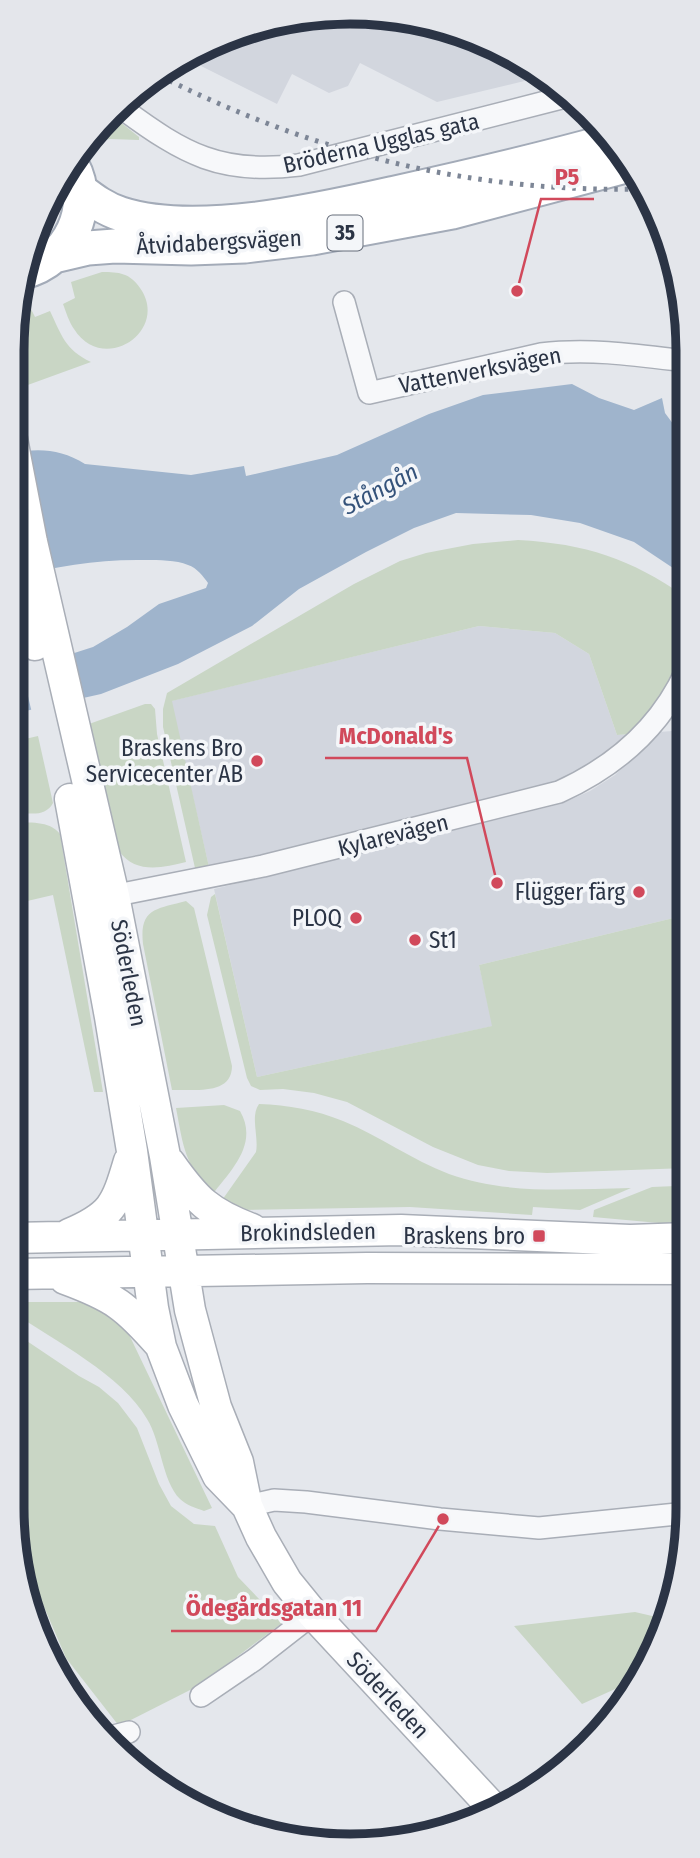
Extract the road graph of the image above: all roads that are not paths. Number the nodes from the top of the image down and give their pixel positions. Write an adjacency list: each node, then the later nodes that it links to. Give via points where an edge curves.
1 (557, 99): 2 (street, Bröderna Ugglas gata, via 270,169 208,160 181,149)
2 (127, 113)
3 (601, 143): 5 (main road, Åtvidabergsvägen / 35, via 384,195 255,218 194,222 153,220 108,209)
4 (620, 167): 6 (main road, Åtvidabergsvägen / 35, via 452,212 312,239 191,248 115,246)
5 (76, 177): 6 (main road, 35, via 80,204 73,233)
6 (54, 256): 7 (main road, 35)
7 (36, 267)
8 (344, 302): 9 (street, Vattenverksvägen, via 369,393 562,351)
9 (676, 360)
10 (24, 501): 13 (main road, Söderleden)
11 (24, 594): 13 (main road, Söderleden)
12 (676, 688): 14 (street, Kylarevägen, via 639,739 606,767 559,792 263,866)
13 (71, 760): 14 (main road, Söderleden)
14 (102, 898): 15 (main road, Söderleden); 16 (main road, Söderleden)
15 (132, 1151): 19 (main road, Söderleden); 20 (main road, via 114,1204 99,1219)
16 (165, 1156): 17 (main road, via 198,1200); 18 (main road, Söderleden)
17 (259, 1232): 18 (main road, Brokindsleden); 22 (main road, Brokindsleden, via 401,1230)
18 (178, 1234): 19 (main road, Brokindsleden); 24 (main road, Söderleden)
19 (144, 1235): 20 (main road, Brokindsleden); 25 (main road, Söderleden)
20 (62, 1236): 21 (main road, Brokindsleden)
21 (24, 1238)
22 (676, 1238)
23 (676, 1269): 24 (main road, Brokindsleden)
24 (183, 1270): 25 (main road, Brokindsleden); 29 (main road, Söderleden, via 204,1367)
25 (148, 1271): 27 (main road, Brokindsleden); 28 (main road, Söderleden)
26 (24, 1273): 27 (main road, Brokindsleden)
27 (48, 1273): 28 (main road, via 123,1306)
28 (161, 1347): 29 (main road, Söderleden, via 218,1476)
29 (247, 1506): 30 (street, via 274,1500 306,1502 539,1528); 31 (main road, Söderleden, via 287,1582)
30 (676, 1514)
31 (313, 1614): 32 (street); 35 (main road, Söderleden)
32 (201, 1696)
33 (130, 1732): 34 (street)
34 (117, 1735)
35 (488, 1803)

